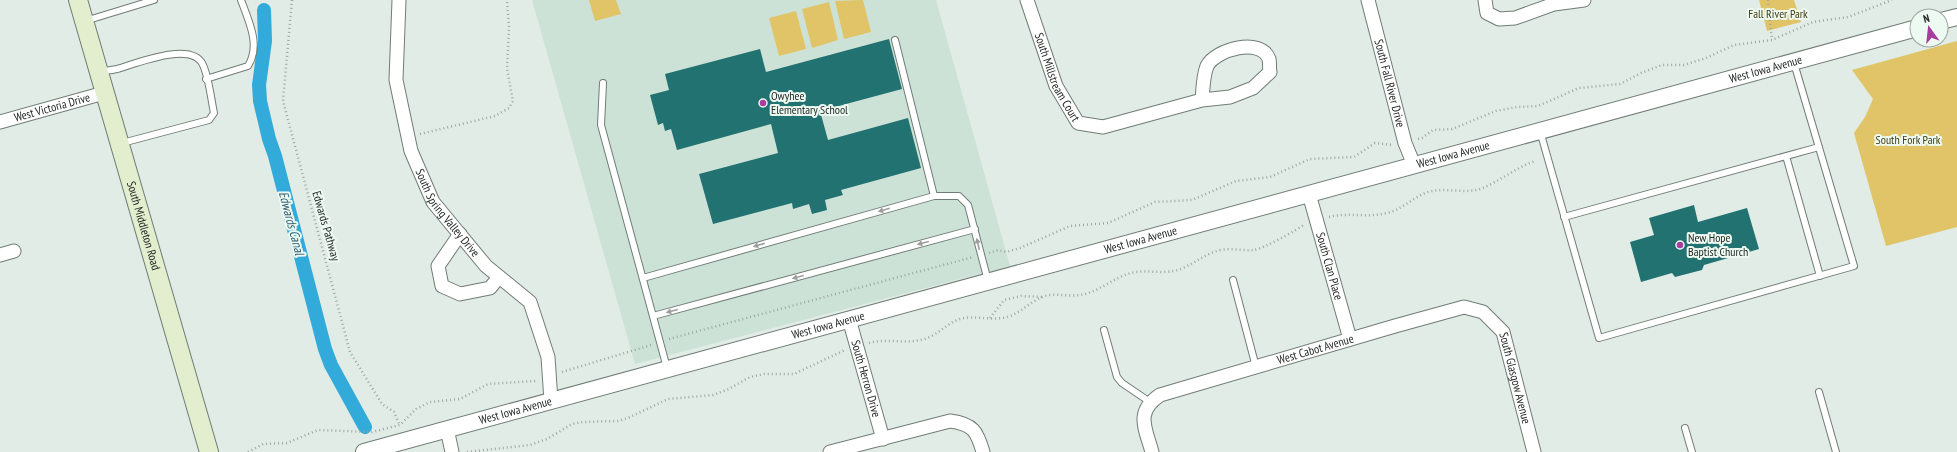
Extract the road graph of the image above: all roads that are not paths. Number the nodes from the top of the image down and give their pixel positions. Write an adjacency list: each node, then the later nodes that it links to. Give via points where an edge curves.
1 (78, 0): 10 (main road, South Middleton Road)
2 (154, 0): 10 (lane)
3 (241, 0): 15 (lane, via 254,38 253,58 248,66)
4 (399, 0): 29 (street, South Spring Valley Drive, via 396,80 411,151 433,202)
5 (1027, 0): 18 (street, South Millstream Court, via 1056,86 1078,123 1103,127)
6 (1368, 0): 24 (street, South Fall River Drive, via 1405,143)
7 (1485, 0): 9 (street, via 1488,13 1499,19 1515,18)
8 (1582, 0): 9 (street)
9 (1553, 2)
10 (84, 21): 14 (main road, South Middleton Road)
11 (1909, 30): 13 (street, West Iowa Avenue)
12 (895, 40): 26 (lane)
13 (1794, 62): 20 (street, West Iowa Avenue); 22 (lane)
14 (98, 72): 15 (lane, via 180,53 191,54 203,64); 17 (main road, South Middleton Road)
15 (206, 79): 21 (lane, via 214,113 209,120)
16 (603, 83): 34 (lane, via 601,126)
17 (104, 93): 19 (street, West Victoria Drive); 21 (main road, South Middleton Road)
18 (1202, 100): 18 (street, via 1208,66 1220,54 1234,48 1254,48 1263,52 1269,59 1270,72 1254,88 1230,97)
19 (0, 122)
20 (1540, 131): 24 (street, West Iowa Avenue); 27 (lane)
21 (118, 144): 50 (main road, South Middleton Road)
22 (1819, 147): 23 (lane); 32 (lane, via 1854,266)
23 (1786, 156): 27 (lane); 32 (lane)
24 (1414, 165): 25 (street, West Iowa Avenue)
25 (1310, 194): 36 (street, West Iowa Avenue); 41 (street, South Clan Place)
26 (934, 196): 28 (lane, via 958,196 968,205); 34 (lane, one-way to 34)
27 (1564, 217): 32 (lane, via 1599,338)
28 (975, 229): 36 (lane, one-way to 28); 38 (lane, one-way to 38)
29 (460, 234): 33 (street, South Spring Valley Drive, via 486,266); 33 (street, via 438,266 442,286 460,294 490,288)
30 (14, 251): 31 (street)
31 (0, 255)
32 (1820, 276)
33 (499, 277): 45 (street, South Spring Valley Drive, via 530,302 548,357)
34 (643, 278): 38 (lane)
35 (1233, 280): 42 (lane)
36 (988, 281): 39 (street, West Iowa Avenue)
37 (1483, 312): 41 (street, West Cabot Avenue, via 1464,307); 56 (street, South Glasgow Avenue, via 1503,332)
38 (653, 316): 43 (lane)
39 (849, 320): 43 (street, West Iowa Avenue); 49 (street, South Herron Drive)
40 (1104, 330): 46 (lane, via 1118,377 1122,383)
41 (1350, 339): 42 (street, West Cabot Avenue)
42 (1256, 367): 46 (street, West Cabot Avenue, via 1160,395)
43 (667, 369): 45 (street, West Iowa Avenue)
44 (1819, 392): 58 (lane)
45 (551, 401): 48 (street, West Iowa Avenue)
46 (1150, 402): 55 (street, via 1143,420)
47 (1685, 428): 57 (lane)
48 (447, 429): 51 (street, West Iowa Avenue); 52 (street)
49 (882, 438): 53 (street); 54 (street, via 950,421 964,422 977,434)
50 (209, 452)
51 (364, 452)
52 (452, 452)
53 (830, 452)
54 (983, 452)
55 (1152, 452)
56 (1534, 452)
57 (1692, 452)
58 (1836, 452)

